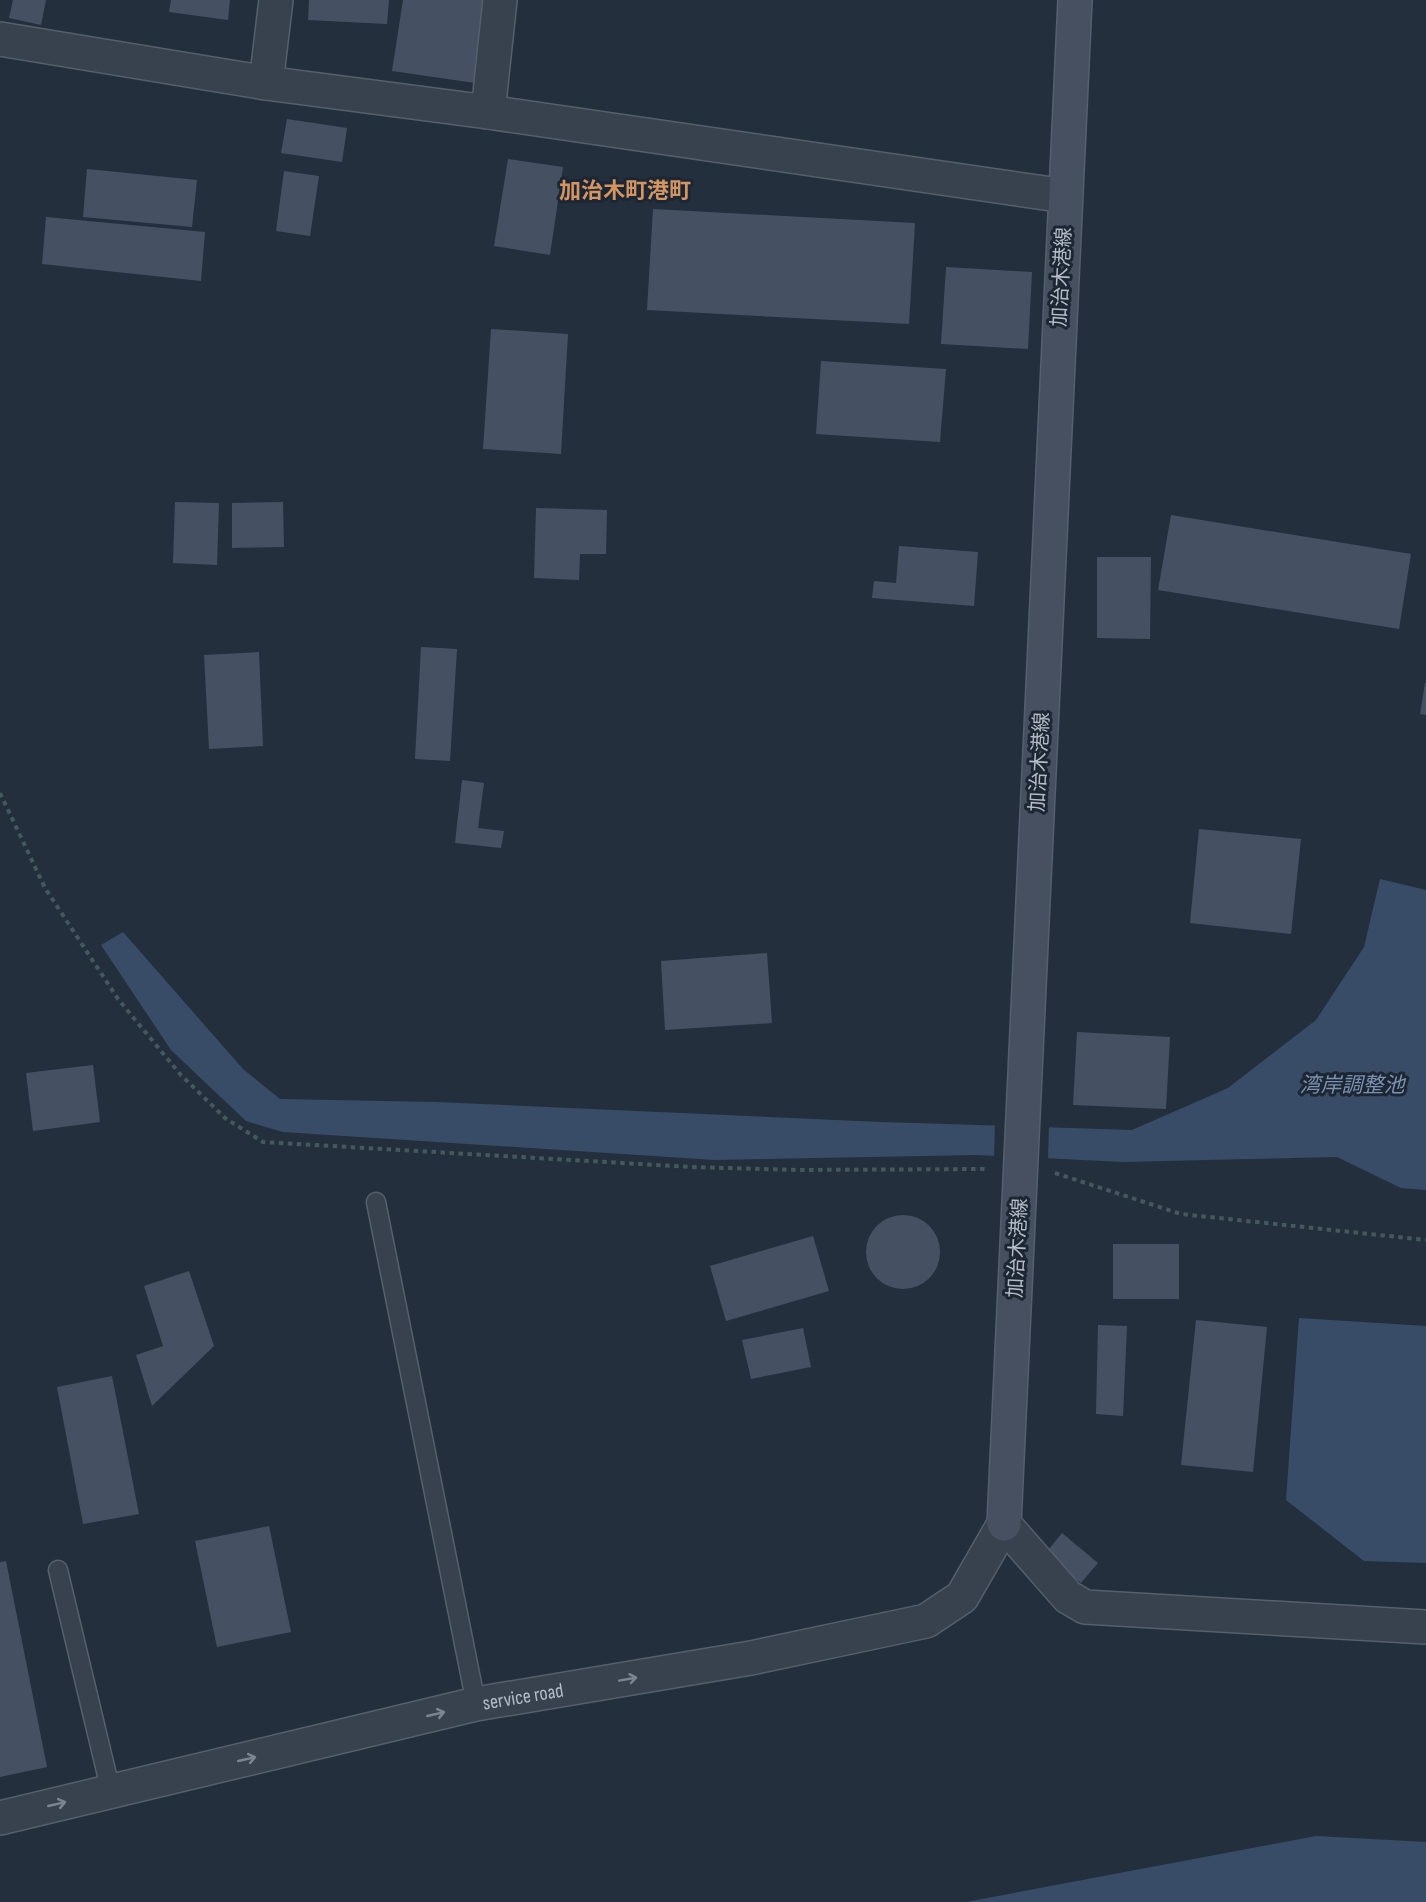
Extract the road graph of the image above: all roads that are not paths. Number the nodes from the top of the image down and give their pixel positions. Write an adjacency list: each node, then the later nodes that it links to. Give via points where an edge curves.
1 (276, 0): 5 (street)
2 (500, 0): 6 (street)
3 (1075, 0): 7 (main road, 加治木港線)
4 (0, 39): 5 (street)
5 (266, 83): 6 (street)
6 (488, 112): 7 (street)
7 (1065, 196): 9 (main road, 加治木港線)
8 (376, 1202): 12 (lane)
9 (1004, 1524): 11 (street, via 1068,1597 1085,1607); 12 (street, service road, one-way to 9, via 751,1658 926,1621 962,1597)
10 (58, 1570): 13 (lane)
11 (1426, 1627)
12 (476, 1704): 13 (street, service road, one-way to 12)
13 (111, 1791): 14 (street, service road, one-way to 13)
14 (0, 1818)

